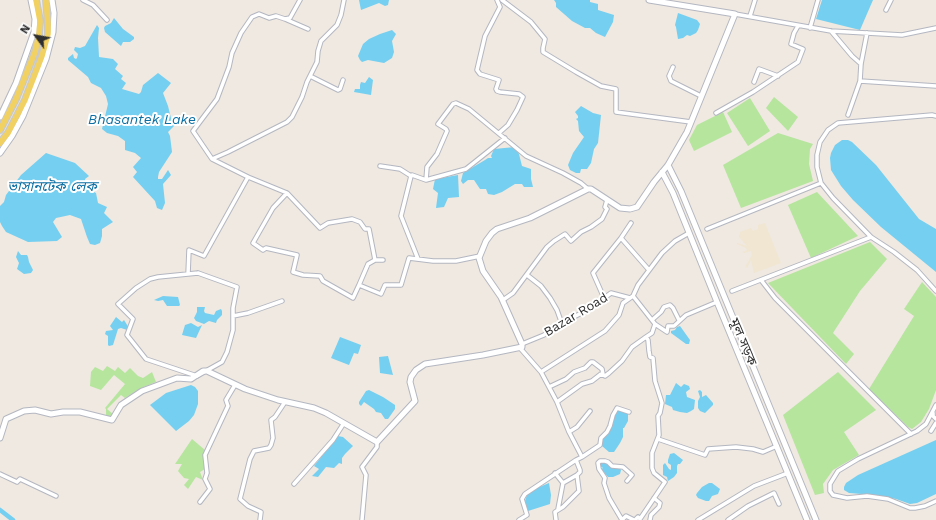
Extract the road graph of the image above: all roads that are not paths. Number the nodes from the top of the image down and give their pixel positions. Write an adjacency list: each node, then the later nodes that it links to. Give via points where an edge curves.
1 (31, 0): 39 (street, via 35,19 34,32)
2 (36, 0): 42 (main road, via 40,35 16,99)
3 (46, 0): 45 (main road, via 48,34 42,56 25,100)
4 (52, 0): 46 (street, via 53,32 46,59 23,116)
5 (83, 0): 15 (street)
6 (96, 0): 15 (street)
7 (300, 0): 19 (street, via 290,18)
8 (344, 0): 29 (street, via 337,25 321,41 317,62)
9 (496, 0): 43 (street, via 500,7 485,36 477,70 480,74 498,79 500,82 497,91 520,94 522,97 517,110)
10 (502, 0): 41 (street, via 531,22 545,39 543,52 601,86 616,88 616,112)
11 (649, 0): 17 (street)
12 (756, 0): 18 (street)
13 (818, 0): 22 (street)
14 (891, 0): 16 (street)
15 (93, 5): 20 (street)
16 (886, 10)
17 (735, 14): 18 (street); 35 (street)
18 (750, 16): 21 (street)
19 (285, 19): 24 (street); 47 (street, via 276,16 269,18 259,14 252,17 241,33 217,99 193,131)
20 (107, 20)
21 (798, 26): 22 (street); 30 (street, via 791,44 803,49 798,62)
22 (810, 28): 25 (street)
23 (936, 28): 26 (street, via 902,35)
24 (308, 29)
25 (831, 32): 26 (street); 27 (street)
26 (867, 33): 27 (street)
27 (861, 64): 32 (street)
28 (674, 67): 35 (street, via 669,76 671,81)
29 (310, 76): 31 (street, via 338,90); 47 (street, via 296,112 287,122)
30 (778, 76): 33 (street, via 759,69); 36 (street)
31 (343, 80)
32 (860, 81): 34 (street); 37 (street)
33 (754, 82)
34 (936, 86)
35 (701, 96): 41 (street)
36 (716, 112)
37 (848, 115)
38 (936, 116): 54 (street, via 838,123 828,130 820,142 817,167)
39 (0, 117)
40 (0, 122): 42 (street)
41 (691, 122): 48 (street)
42 (0, 129)
43 (499, 133): 44 (street); 53 (street, via 469,109 453,104 438,124 447,131 437,154 427,167)
44 (505, 138): 53 (street, via 466,169); 55 (street, via 526,156 569,176)
45 (0, 144)
46 (0, 153)
47 (212, 159): 52 (street)
48 (668, 165): 50 (street); 71 (street, মূল সড়ক)
49 (380, 166): 51 (street, via 400,169)
50 (662, 172): 57 (street, via 637,208 620,208); 60 (street, মূল সড়ক, via 674,193)
51 (411, 176): 53 (street); 66 (street, via 401,216)
52 (248, 177): 56 (street); 68 (street, via 204,256 189,250)
53 (426, 180)
54 (821, 183): 59 (street); 61 (street)
55 (588, 189): 57 (street); 63 (street, via 530,218 497,229 486,240)
56 (287, 193): 64 (street, via 320,228 352,219 360,222 365,230 369,229); 72 (street, via 273,208 253,243 263,250 266,248 297,255 293,272 320,276 323,281 353,298)
57 (607, 200): 69 (street, via 607,209 602,219 571,241 565,234 554,241)
58 (631, 223): 62 (street)
59 (707, 229)
60 (689, 233): 67 (street, Bazar Road, via 671,244); 73 (street, মূল সড়ক)
61 (871, 237): 70 (street); 75 (street, via 916,270)
62 (622, 238): 67 (street); 77 (street, via 593,273)
63 (480, 256): 66 (street, via 456,261); 78 (street, via 483,271)
64 (375, 260): 65 (street); 72 (street, via 368,264)
65 (383, 260)
66 (418, 260): 72 (street, via 409,258 400,286 385,285 381,294)
67 (648, 270): 76 (street, Bazar Road)
68 (188, 274): 81 (street, via 198,273 237,286); 91 (street, via 150,279 118,304 133,319 127,335 146,359)
69 (527, 275): 78 (street, via 513,293); 84 (street, via 550,298)
70 (761, 280): 74 (street); 105 (street, via 775,298)
71 (718, 282): 73 (street); 125 (street, মূল সড়ক)
72 (359, 285)
73 (710, 285): 80 (street, মূল সড়ক)
74 (732, 291)
75 (936, 291)
76 (632, 297): 77 (street, Bazar Road, via 611,293); 82 (street); 89 (street, Bazar Road, via 623,303 619,315 605,331)
77 (604, 298): 84 (street, Bazar Road)
78 (503, 300): 87 (street)
79 (282, 301): 81 (street, via 248,313 233,316)
80 (717, 302): 83 (street, via 690,312); 109 (street, মূল সড়ক)
81 (233, 312): 88 (street, via 233,330 227,352 222,362)
82 (652, 320): 83 (street, via 664,307 670,305); 85 (street)
83 (679, 320): 85 (street, via 674,326 668,326 668,332)
84 (562, 324): 87 (street, Bazar Road)
85 (655, 324): 86 (street, via 652,333)
86 (646, 337): 90 (street, via 632,347 609,373 605,376); 107 (street, via 662,403 658,416)
87 (521, 346): 89 (street); 108 (street, via 425,364 416,370 410,382 415,400)
88 (206, 371): 91 (street); 92 (street)
89 (541, 372): 93 (street)
90 (603, 374): 93 (street, via 602,369 591,362 585,368); 95 (street, via 582,384)
91 (197, 376): 106 (street, via 191,379 177,378 142,391 122,404 112,420 80,412 51,414 35,410 24,411 6,419)
92 (235, 385): 94 (street); 122 (street, via 205,455 205,479 210,489)
93 (548, 387): 95 (street)
94 (285, 402): 101 (street, via 314,408); 127 (street, via 271,420 271,445 269,448 254,451 250,459 240,499 262,512)
95 (557, 402): 103 (street)
96 (936, 405): 99 (street)
97 (590, 411): 103 (street, via 577,427)
98 (629, 412): 110 (street, via 617,408 607,432 600,438 600,445)
99 (933, 413): 100 (street); 105 (street, via 926,424)
100 (936, 420)
101 (344, 423): 108 (street); 118 (street, via 333,440)
102 (936, 423): 104 (street)
103 (569, 432): 110 (street)
104 (931, 432)
105 (911, 434): 121 (street, via 838,471 830,484 830,491 833,495 847,498 867,496 888,499 910,508)
106 (0, 438)
107 (658, 439): 109 (street, via 705,455 708,449 736,447 762,452); 120 (street, via 652,453 652,470 665,482)
108 (377, 442): 128 (street, via 377,447 362,467 366,475)
109 (777, 446): 113 (street, মূল সড়ক)
110 (582, 457): 111 (street)
111 (576, 460): 112 (street); 115 (street, via 580,470)
112 (555, 473): 117 (street); 129 (street, via 525,494 522,499 527,515)
113 (788, 473): 126 (street, মূল সড়ক); 134 (street, via 754,486)
114 (0, 474): 119 (street, via 17,482 20,479)
115 (576, 475): 117 (street); 124 (street, via 578,494)
116 (627, 481): 131 (street, via 632,474 623,467 612,466 605,461 598,463 605,478 609,498)
117 (563, 483): 124 (street)
118 (294, 484)
119 (56, 496)
120 (654, 498): 132 (street, via 640,519 638,517); 133 (street, via 660,503)
121 (936, 501)
122 (200, 502)
123 (779, 504): 135 (street, via 774,493)
124 (558, 509): 130 (street, via 555,512)
125 (812, 510): 126 (street); 137 (street, মূল সড়ক)
126 (804, 513): 136 (street, মূল সড়ক)
127 (260, 520)
128 (362, 520)
129 (519, 520)
130 (556, 520)
131 (622, 520): 132 (street, via 626,516)
132 (634, 520)
133 (650, 520)
134 (698, 520)
135 (728, 520)
136 (807, 520)
137 (816, 520)

